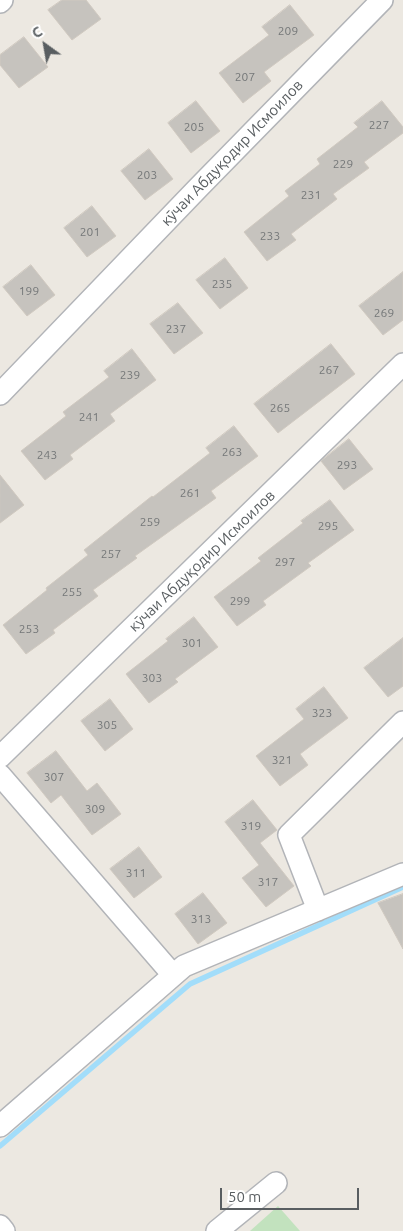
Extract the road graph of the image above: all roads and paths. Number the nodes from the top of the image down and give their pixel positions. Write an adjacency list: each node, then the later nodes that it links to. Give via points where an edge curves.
1 (382, 0): 3 (street, кӯчаи Абдуқодир Исмоилов)
2 (403, 364): 5 (street, кӯчаи Абдуқодир Исмоилов)
3 (0, 394)
4 (403, 722): 8 (street, via 289,835)
5 (0, 757)
6 (0, 775): 9 (street)
7 (403, 874): 8 (street)
8 (318, 910): 9 (street, via 184,966)
9 (173, 976): 10 (street)
10 (0, 1126)
11 (276, 1183): 14 (street)
12 (0, 1226): 13 (street)
13 (4, 1231)
14 (217, 1231)

